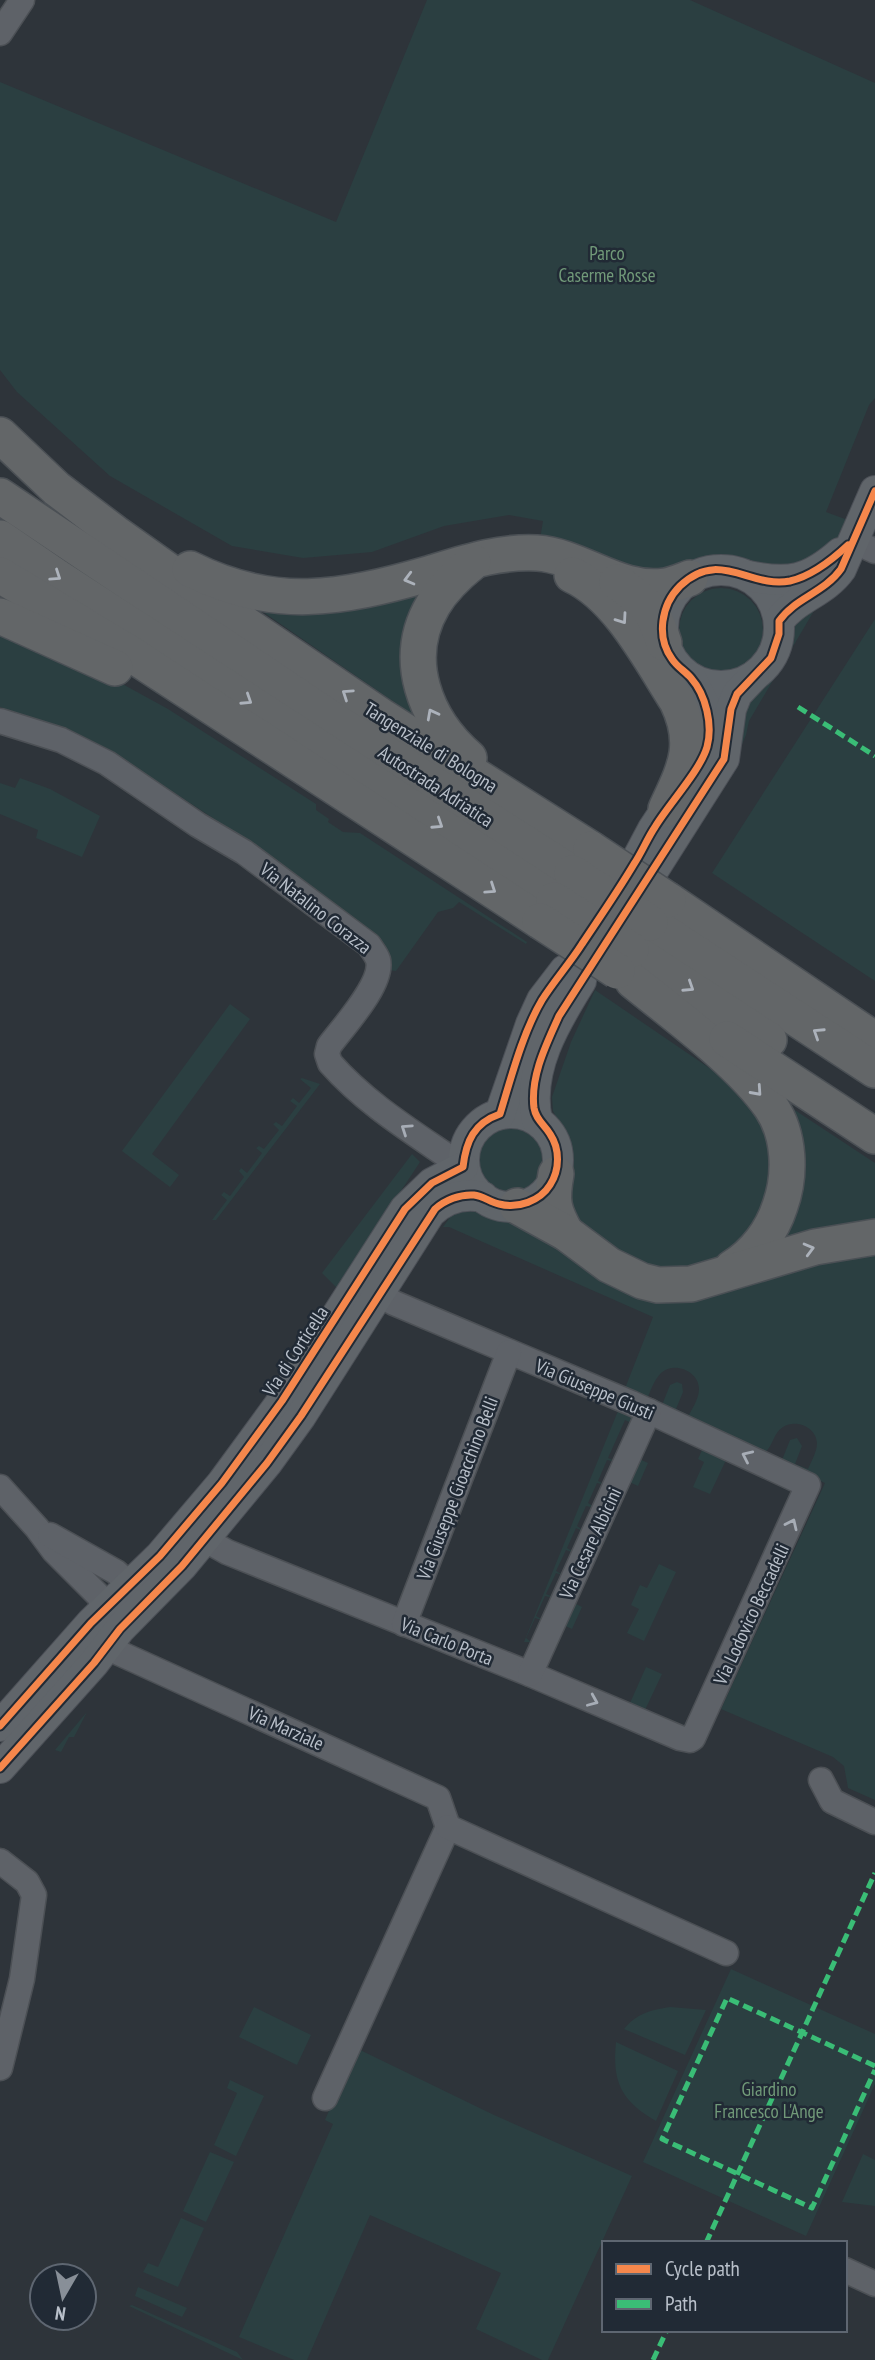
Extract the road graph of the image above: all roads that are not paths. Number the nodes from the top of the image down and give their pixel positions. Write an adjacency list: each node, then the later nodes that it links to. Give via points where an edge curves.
1 (22, 0): 2 (street)
2 (0, 33)
3 (0, 435): 5 (highway, Tangenziale di Bologna)
4 (0, 461): 21 (highway, via 40,498)
5 (57, 489): 10 (highway, one-way to 5, via 345,595 261,594 200,574); 23 (highway, Tangenziale di Bologna, one-way to 5, via 293,658)
6 (875, 491): 9 (main road)
7 (0, 496): 21 (highway, Autostrada Adriatica)
8 (0, 538): 25 (highway, Autostrada Adriatica, one-way to 25)
9 (864, 546): 12 (main road, via 790,580); 16 (main road, via 826,586 793,606)
10 (488, 556): 13 (highway, via 540,553); 22 (highway, one-way to 22, via 538,560 583,580 618,612 685,717 689,755); 23 (highway, one-way to 10, via 451,742 425,700 419,677 418,651 433,605 447,586)
11 (0, 575): 24 (highway, Tangenziale di Bologna, via 128,652)
12 (748, 576): 14 (main road, via 719,569); 16 (main road, via 769,595)
13 (611, 578): 14 (highway, via 653,587); 17 (highway, via 649,607)
14 (690, 578): 17 (main road, via 678,587 667,606)
15 (0, 617): 24 (highway, via 112,666)
16 (779, 621): 18 (main road, via 776,646)
17 (664, 643): 19 (main road, via 670,657)
18 (754, 676): 19 (main road, via 723,686); 26 (main road, via 737,694 724,760)
19 (691, 678): 22 (main road, via 709,720 706,748)
20 (0, 721): 33 (street, Via Natalino Corazza, one-way to 20, via 371,1104 328,1058 330,1046 378,975 378,960 369,945 244,852 107,763 61,740)
21 (335, 721): 25 (highway, Autostrada Adriatica)
22 (666, 809): 26 (main road)
23 (554, 825): 25 (highway, Tangenziale di Bologna)
24 (401, 831): 25 (highway, Tangenziale di Bologna, one-way to 25)
25 (564, 886): 26 (highway, Autostrada Adriatica, bridge); 26 (highway, Tangenziale di Bologna, bridge)
26 (641, 923): 27 (highway, Tangenziale di Bologna); 28 (highway, Autostrada Adriatica, one-way to 26); 29 (highway, Autostrada Adriatica, one-way to 29); 32 (highway, Tangenziale di Bologna, via 733,1043); 39 (highway, one-way to 39, via 714,1048 772,1108 785,1139 787,1177 778,1214 750,1255)
27 (875, 1040)
28 (875, 1070)
29 (875, 1108)
30 (500, 1114): 31 (main road); 31 (main road, via 542,1000 573,975 539,1067 534,1096); 33 (main road, via 473,1132)
31 (537, 1120): 34 (main road, via 550,1132 557,1148)
32 (875, 1136)
33 (463, 1167): 35 (main road, via 470,1184); 47 (main road, Via di Corticella, via 432,1183 405,1209 256,1439 165,1551)
34 (556, 1174): 36 (main road, via 541,1196); 37 (highway, via 552,1202)
35 (484, 1197): 36 (main road, Via di Corticella, via 499,1205); 40 (main road, Via di Corticella, via 463,1196 438,1206)
36 (517, 1206): 37 (highway)
37 (566, 1233): 39 (highway, via 609,1265 642,1281 674,1286)
38 (875, 1237): 39 (highway, one-way to 38, via 815,1247)
39 (720, 1275)
40 (380, 1295): 41 (street, Via Giuseppe Giusti); 46 (main road, Via di Corticella, via 302,1416)
41 (509, 1352): 42 (street, Via Giuseppe Giusti); 49 (street, Via Giuseppe Gioacchino Belli)
42 (649, 1411): 43 (street, Via Giuseppe Giusti, one-way to 42); 51 (street, Via Cesare Albicini)
43 (808, 1485): 53 (street, Via Lodovico Beccadelli, one-way to 43)
44 (0, 1487): 45 (street)
45 (37, 1528): 47 (street, via 116,1572); 48 (street)
46 (204, 1539): 48 (main road, Via di Corticella); 49 (street, Via Carlo Porta)
47 (130, 1585): 48 (main road, Via di Corticella)
48 (116, 1614): 50 (main road, Via di Corticella); 52 (main road, Via di Corticella)
49 (404, 1624): 51 (street, Via Carlo Porta)
50 (110, 1642): 54 (main road, Via di Corticella); 57 (street, Via Marziale, via 119,1653 438,1798)
51 (530, 1674): 53 (street, Via Carlo Porta, one-way to 53)
52 (0, 1726)
53 (690, 1740)
54 (0, 1768)
55 (821, 1780): 56 (street, via 832,1801)
56 (875, 1822)
57 (448, 1827): 59 (street); 61 (street)
58 (0, 1861): 60 (street, via 30,1885 34,1895 22,1979)
59 (726, 1953)
60 (0, 2068)
61 (326, 2098)
62 (847, 2271): 63 (street)
63 (875, 2284)

